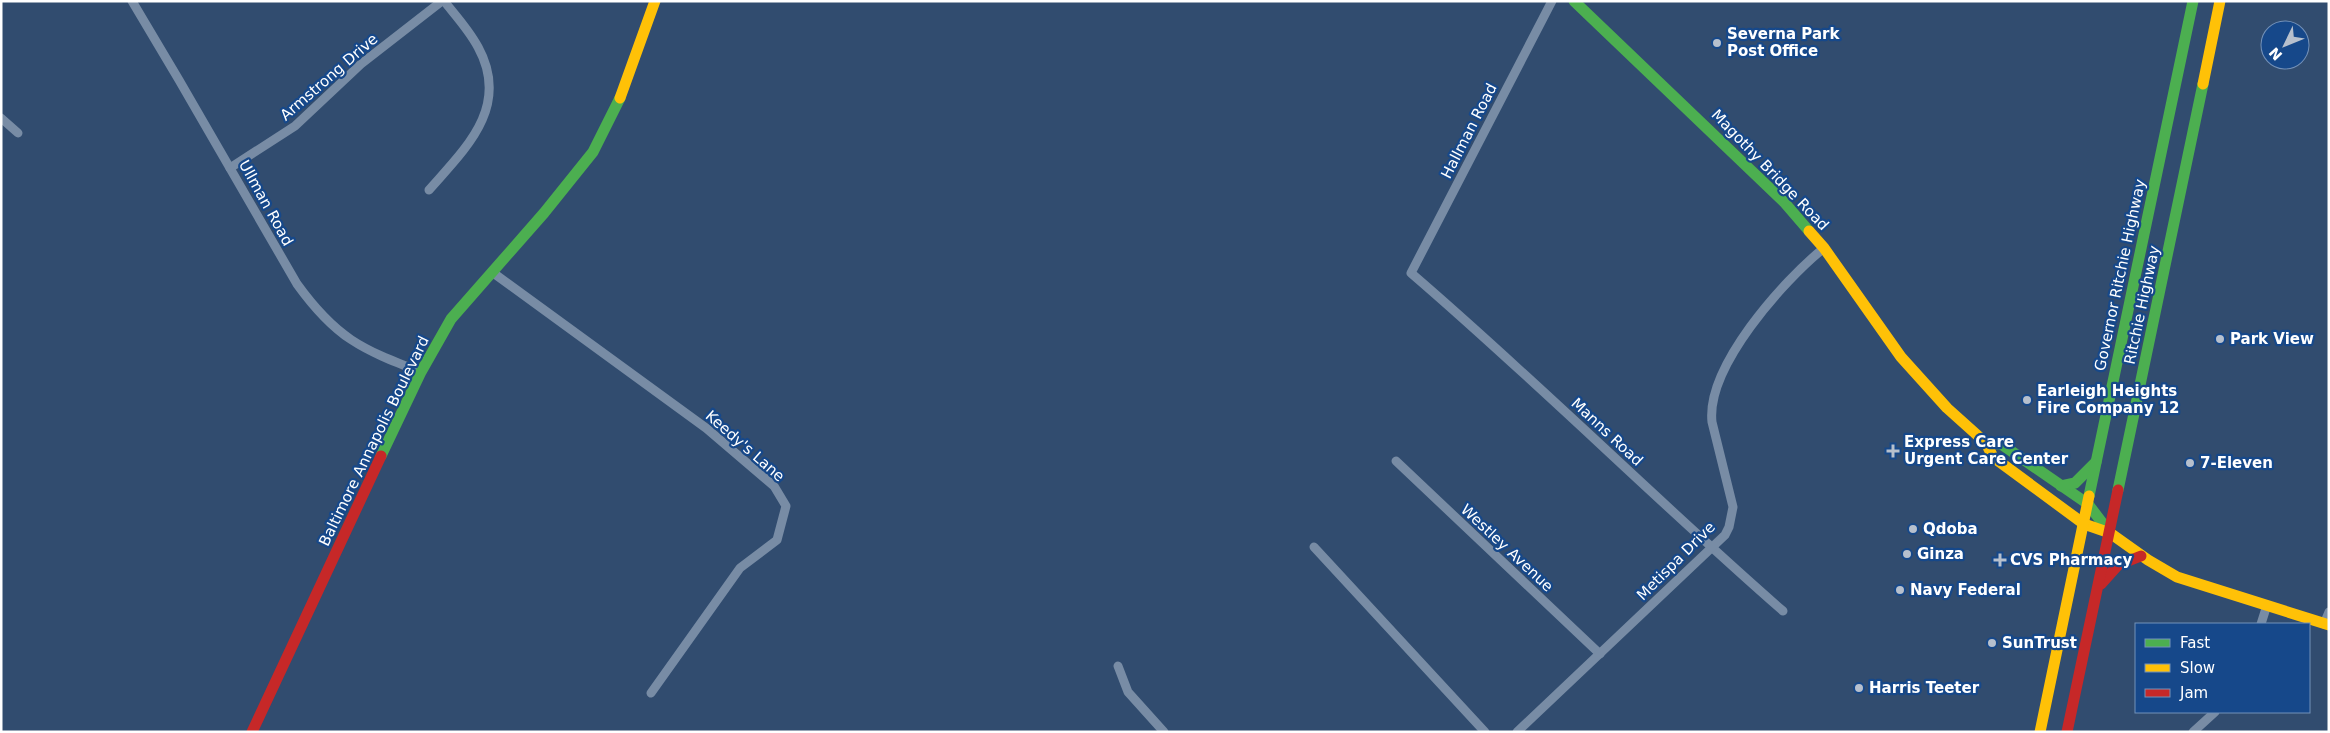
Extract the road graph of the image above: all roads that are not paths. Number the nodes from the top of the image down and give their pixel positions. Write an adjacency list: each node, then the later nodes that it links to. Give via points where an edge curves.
1 (132, 1): 10 (street, Ullman Road)
2 (443, 1): 10 (street, Armstrong Drive, via 362,64 294,126); 11 (street, via 479,48 488,74 488,95 485,113 471,142)
3 (655, 1): 13 (main road, Baltimore Annapolis Boulevard, via 618,103 593,152)
4 (1552, 1): 14 (street, Hallman Road)
5 (1574, 1): 12 (main road, Magothy Bridge Road, via 1784,202)
6 (2193, 1): 17 (main road, Governor Ritchie Highway)
7 (2220, 1): 22 (main road, Ritchie Highway)
8 (1, 118): 9 (street)
9 (18, 133)
10 (230, 168): 15 (street, Ullman Road, via 296,284 316,311 346,338 364,349)
11 (428, 190)
12 (1824, 248): 16 (main road, Magothy Bridge Road, via 1901,357 1947,408); 24 (street, Metispa Drive, via 1773,298 1740,342 1716,387 1710,411 1733,507 1725,535)
13 (492, 272): 15 (main road, Baltimore Annapolis Boulevard, via 451,319); 34 (street, Keedy's Lane, via 706,428 774,486 786,506 777,540 740,568)
14 (1411, 273): 24 (street, Manns Road, via 1489,340)
15 (421, 372): 36 (main road, Baltimore Annapolis Boulevard)
16 (1986, 443): 19 (main road, Magothy Bridge Road, via 2001,444); 21 (main road, Magothy Bridge Road, via 1994,457)
17 (2097, 460): 19 (main road, via 2075,483); 20 (main road, Governor Ritchie Highway)
18 (1396, 461): 32 (street, Westley Avenue)
19 (2061, 486): 20 (main road, Magothy Bridge Road)
20 (2088, 504): 21 (main road, Governor Ritchie Highway); 22 (main road, Magothy Bridge Road)
21 (2084, 524): 22 (main road, Magothy Bridge Road); 40 (main road, Governor Ritchie Highway)
22 (2110, 533): 25 (main road); 26 (main road, Ritchie Highway)
23 (1314, 547): 38 (street)
24 (1711, 548): 28 (street, Manns Road); 32 (street, Metispa Drive)
25 (2141, 556): 26 (main road, via 2122,560); 27 (main road, via 2177,577)
26 (2097, 590): 41 (main road, Ritchie Highway)
27 (2267, 605): 30 (street); 31 (main road)
28 (1783, 611)
29 (2329, 612): 31 (street)
30 (2261, 623)
31 (2327, 625)
32 (1600, 654): 39 (street, Metispa Drive)
33 (1118, 666): 37 (street, via 1132,696)
34 (650, 693)
35 (2214, 713): 42 (street)
36 (252, 732)
37 (1164, 732)
38 (1485, 732)
39 (1517, 732)
40 (2040, 732)
41 (2066, 732)
42 (2193, 732)

